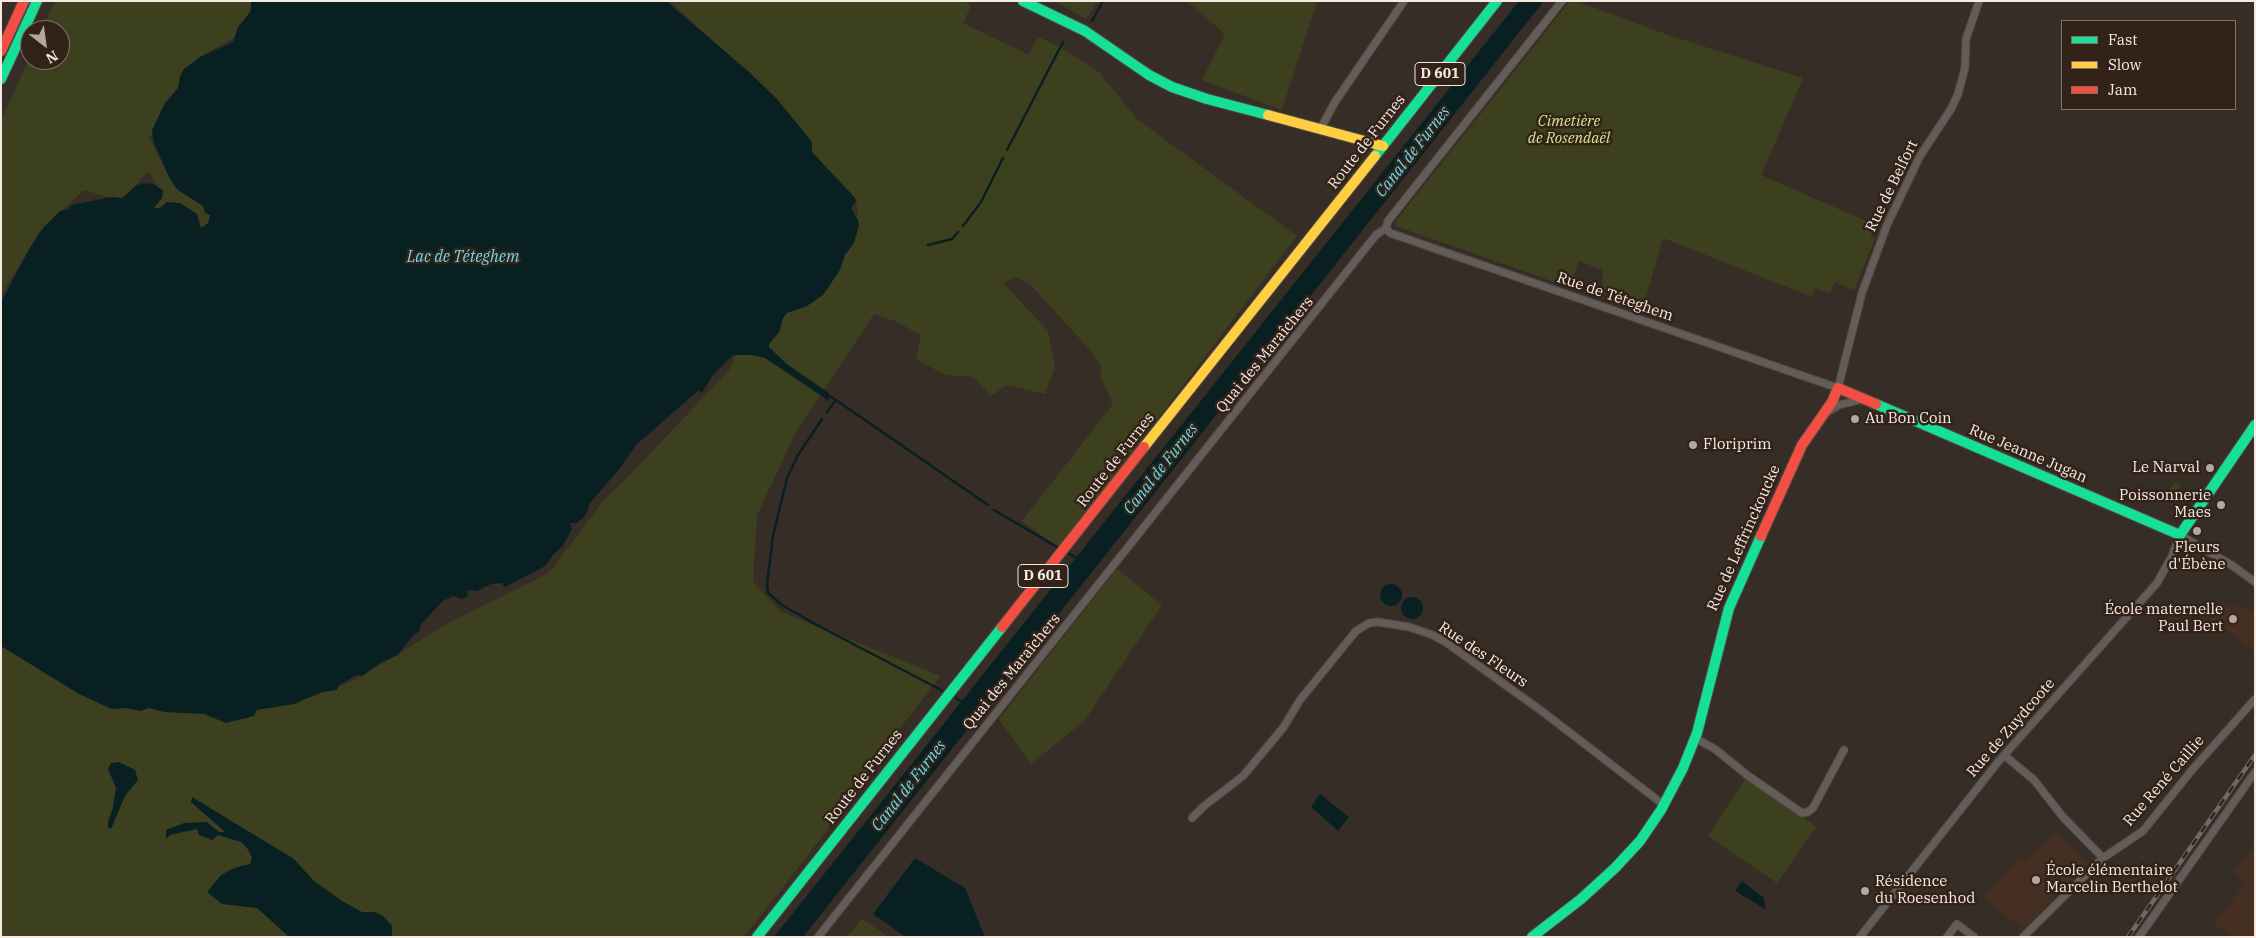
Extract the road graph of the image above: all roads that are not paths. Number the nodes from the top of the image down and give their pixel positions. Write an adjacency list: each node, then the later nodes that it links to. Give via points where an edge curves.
1 (24, 1): 9 (main road)
2 (37, 1): 8 (main road)
3 (1023, 1): 12 (main road, via 1085,30 1166,85 1207,99)
4 (1404, 1): 12 (street, via 1335,102)
5 (1498, 1): 13 (main road, Route de Furnes / D 601)
6 (1562, 1): 14 (street, Quai des Maraîchers, via 1388,221)
7 (1979, 1): 15 (street, Rue de Belfort, via 1966,39 1964,72 1958,94 1920,156 1887,224 1862,294)
8 (30, 17): 10 (main road); 11 (main road)
9 (1, 51)
10 (1, 79)
11 (1, 90)
12 (1321, 128): 13 (main road)
13 (1383, 146): 29 (main road, Route de Furnes / D 601)
14 (1386, 228): 15 (street, Rue de Téteghem, via 1414,242); 30 (street, Quai des Maraîchers)
15 (1838, 388): 16 (main road, Rue Jeanne Jugan); 17 (main road, Rue de Leffrinckoucke)
16 (1864, 399): 17 (street, via 1839,405); 19 (main road, Rue Jeanne Jugan)
17 (1822, 415): 22 (main road, Rue de Leffrinckoucke, via 1800,451 1728,608)
18 (2255, 425): 19 (main road)
19 (2180, 536): 20 (street); 24 (street, Rue de Zuydcoote, via 2157,583)
20 (2255, 582)
21 (2255, 699): 28 (street, Rue René Caillie, via 2143,831)
22 (1695, 738): 23 (street, via 1802,813 1813,808); 26 (main road, Rue de Leffrinckoucke)
23 (1844, 750)
24 (2004, 755): 28 (street, via 2034,780 2063,817); 32 (street, Rue de Zuydcoote)
25 (2255, 772): 36 (street)
26 (1664, 805): 27 (street, Rue des Fleurs, via 1447,643 1420,630 1378,622 1356,631 1244,776); 31 (main road, Rue de Leffrinckoucke, via 1648,832 1621,863)
27 (1192, 818)
28 (2103, 858): 35 (street, Rue René Caillie)
29 (757, 937)
30 (818, 937)
31 (1532, 937)
32 (1860, 937)
33 (1947, 937): 34 (street, via 1956,924)
34 (1974, 937)
35 (2023, 937)
36 (2139, 937)

